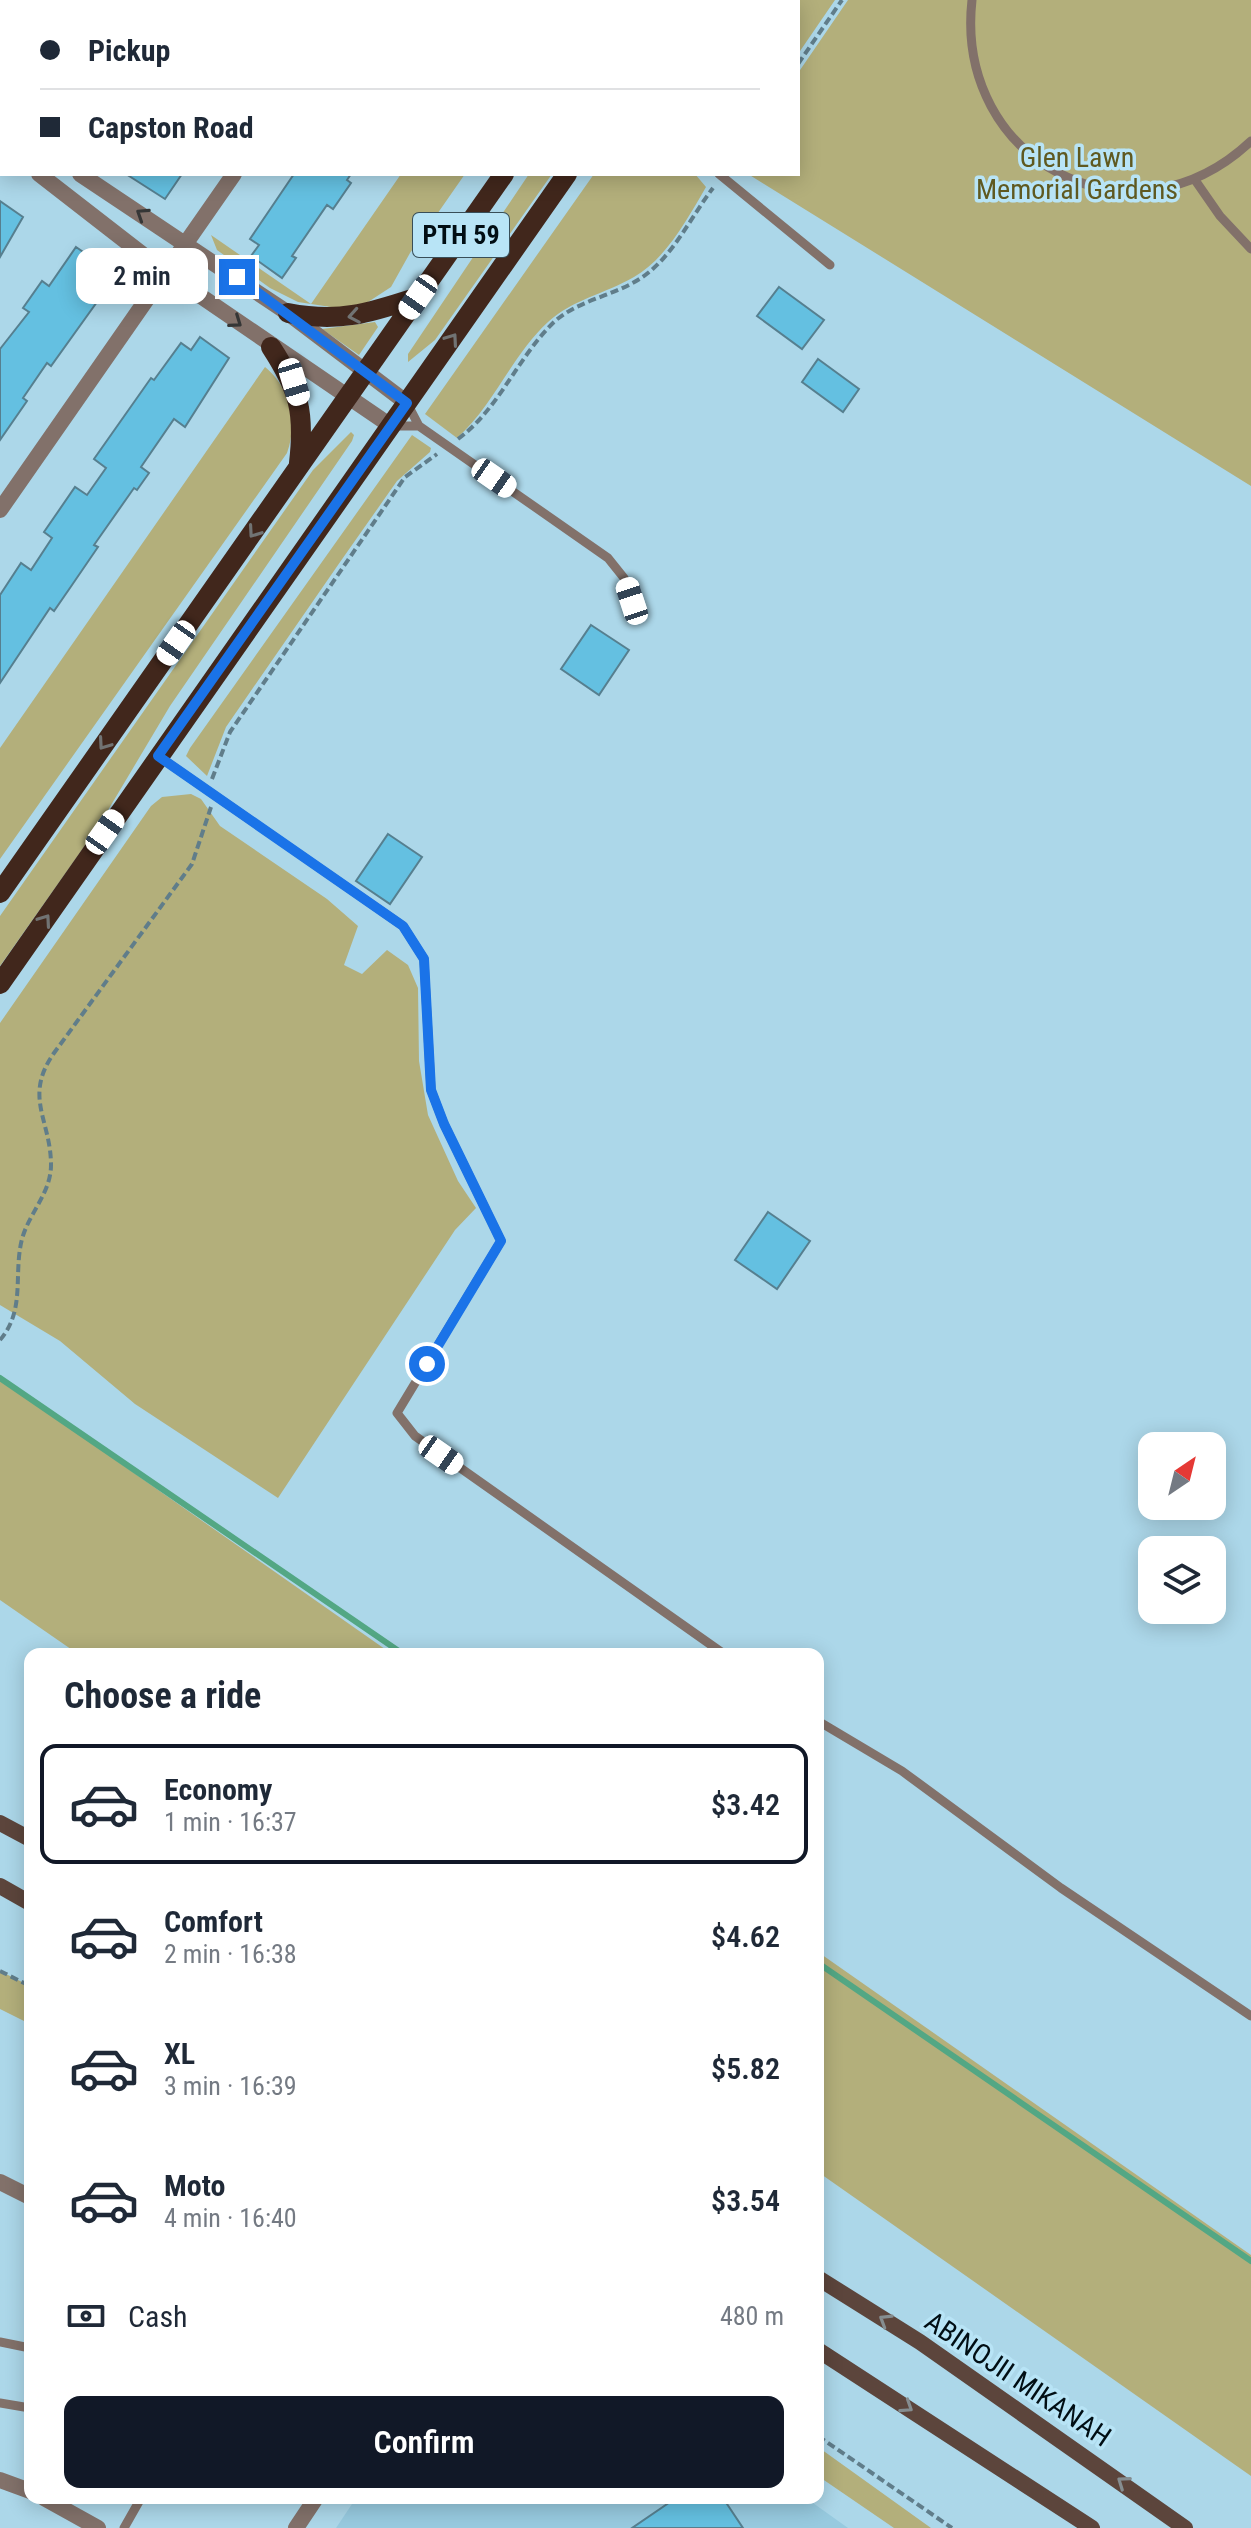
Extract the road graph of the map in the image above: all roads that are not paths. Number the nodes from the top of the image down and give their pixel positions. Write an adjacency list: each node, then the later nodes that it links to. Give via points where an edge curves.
1 (972, 0): 9 (lane, via 968,30 981,91 998,121 1025,151 1058,174 1111,190 1144,191)
2 (1251, 141): 9 (lane)
3 (42, 176): 13 (street)
4 (83, 176): 10 (street, one-way to 4)
5 (233, 176): 10 (street)
6 (503, 176): 14 (main road, PTH 59)
7 (566, 176): 19 (main road, PTH 59, one-way to 7)
8 (722, 176): 12 (lane)
9 (1195, 180): 11 (lane)
10 (186, 242): 13 (street); 15 (street)
11 (1251, 249)
12 (830, 265)
13 (164, 271): 16 (street, one-way to 16); 23 (street)
14 (418, 297): 15 (main road, one-way to 15, via 361,316 336,319); 17 (main road, PTH 59)
15 (288, 313): 17 (street)
16 (271, 347): 18 (street); 22 (main road, via 294,382 302,409)
17 (365, 372): 18 (main road, PTH 59); 19 (street)
18 (348, 396): 20 (street); 22 (main road, PTH 59)
19 (407, 403): 20 (main road, PTH 59); 21 (lane)
20 (391, 426): 21 (lane); 25 (main road, PTH 59)
21 (419, 426): 24 (lane, via 608,558 624,578)
22 (299, 468): 26 (main road, PTH 59, one-way to 26)
23 (0, 510)
24 (632, 601)
25 (158, 756): 27 (main road, PTH 59, one-way to 25); 28 (lane, via 403,926 424,959 431,1090 501,1241 397,1413 415,1436)
26 (0, 893)
27 (0, 984)
28 (715, 1648)
29 (824, 1725): 34 (lane, via 902,1771 1061,1888)
30 (0, 1823): 31 (street)
31 (24, 1836)
32 (0, 1886): 33 (street)
33 (24, 1900)
34 (1251, 2016)
35 (0, 2182): 36 (street)
36 (24, 2194)
37 (824, 2282): 52 (street, ABINOJII MIKANAH, one-way to 37, via 920,2342)
38 (0, 2342): 39 (lane)
39 (24, 2347)
40 (824, 2354): 48 (street, one-way to 48)
41 (0, 2403): 42 (lane)
42 (24, 2407)
43 (0, 2480): 44 (street)
44 (24, 2489)
45 (55, 2504): 49 (street)
46 (138, 2504): 50 (lane)
47 (312, 2504): 51 (street)
48 (1089, 2526)
49 (98, 2528)
50 (124, 2528)
51 (296, 2528)
52 (1185, 2528)

